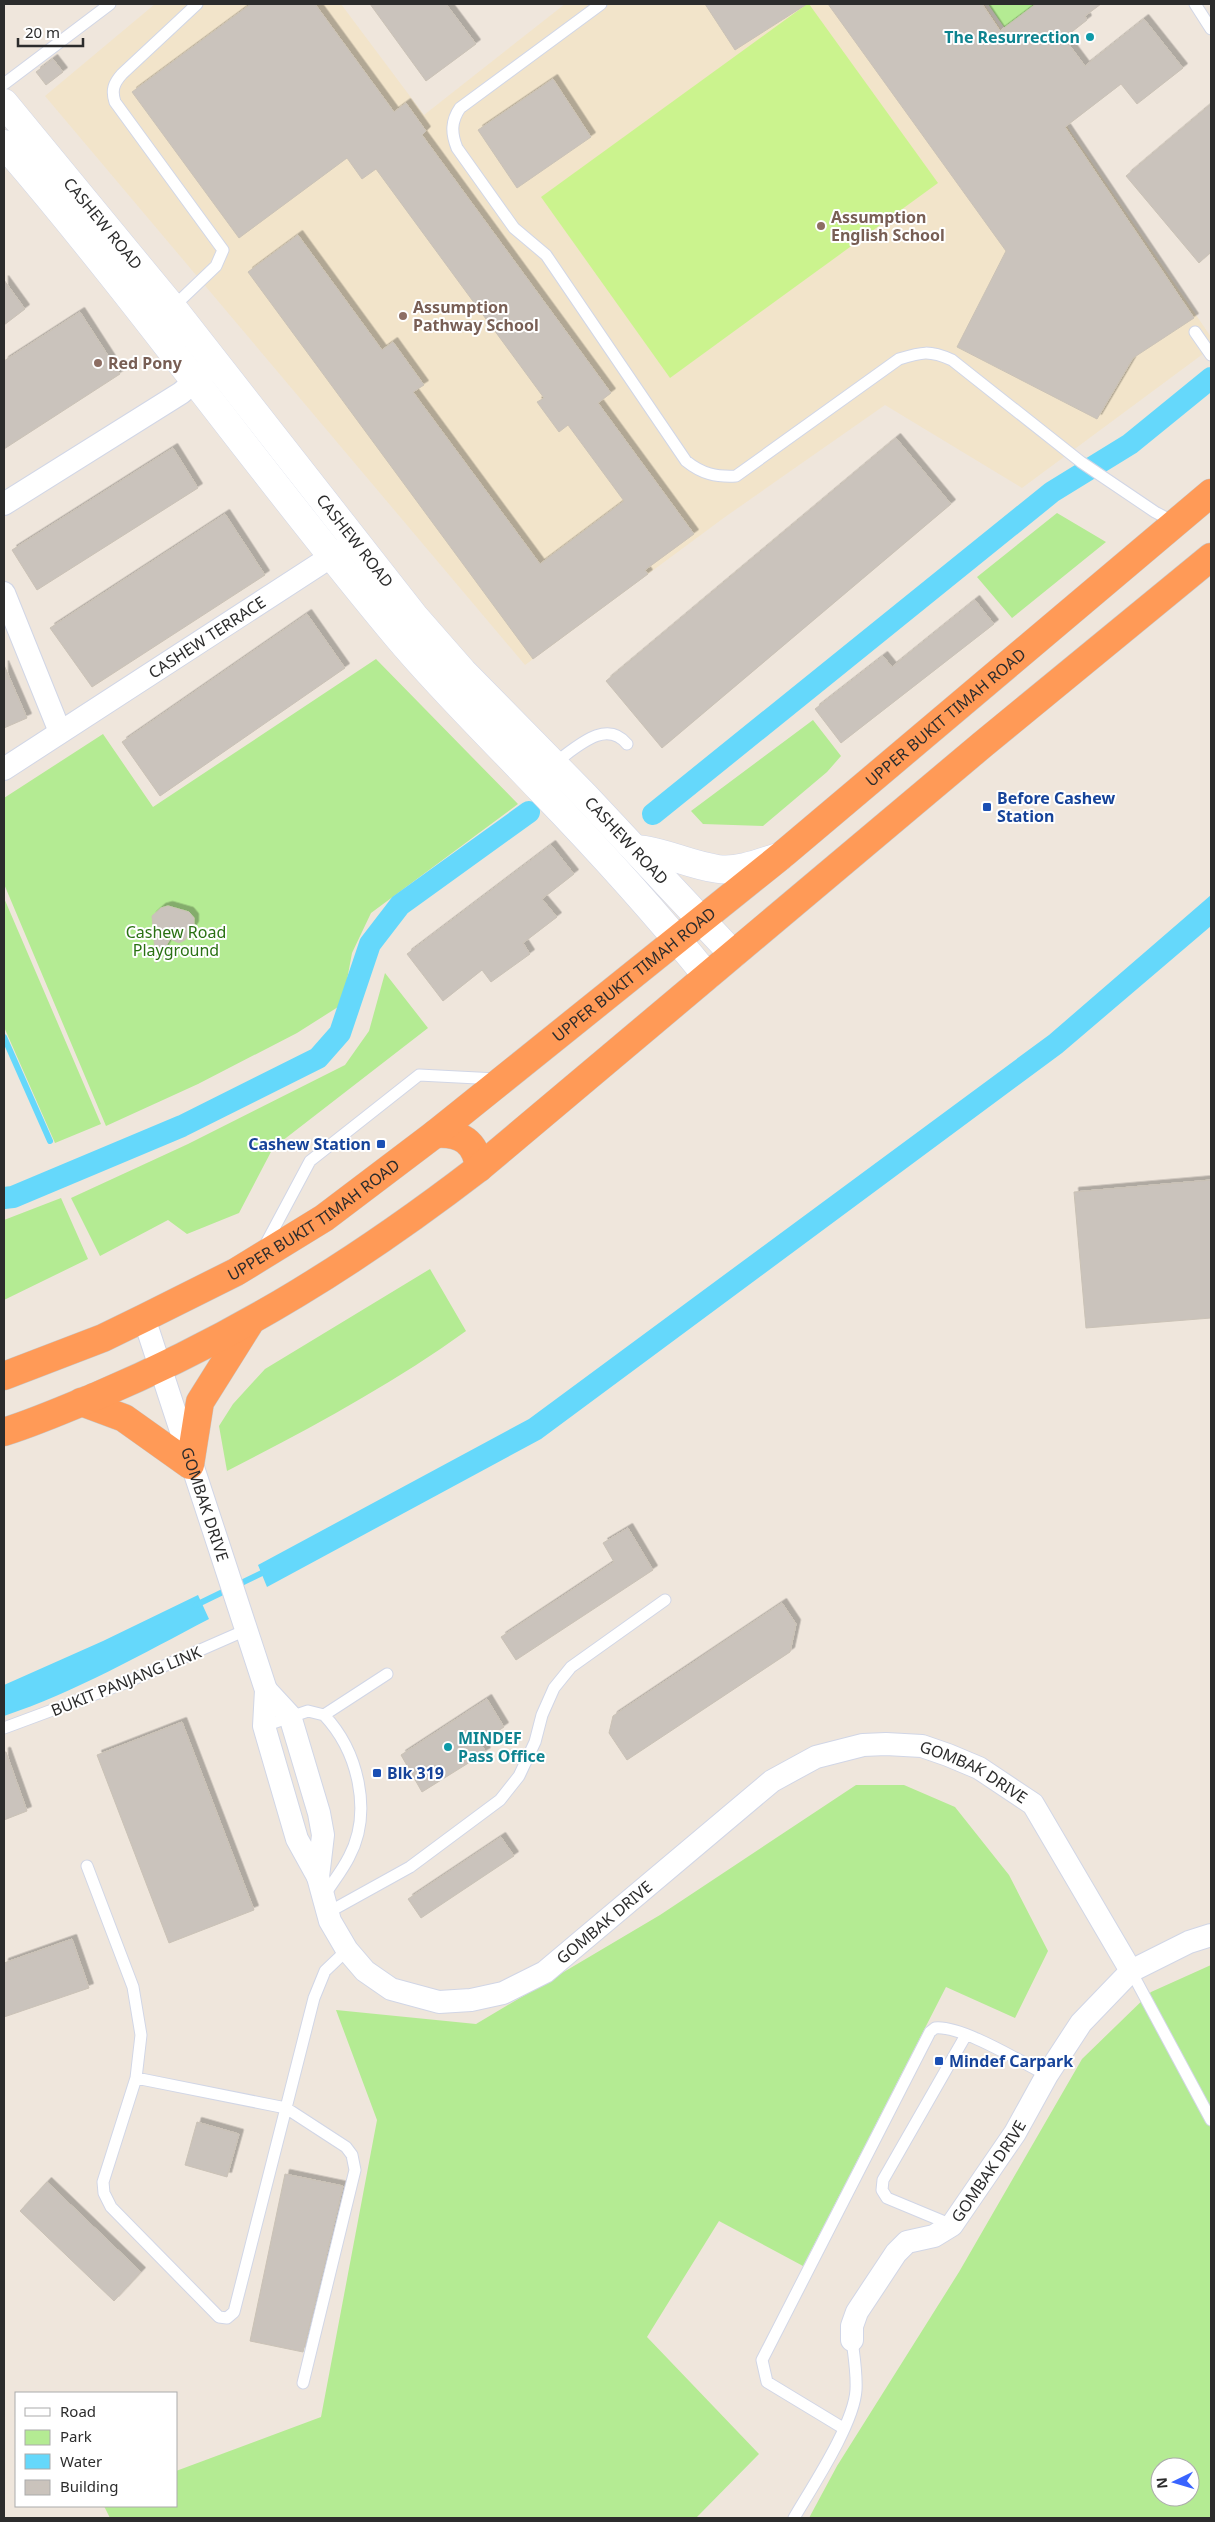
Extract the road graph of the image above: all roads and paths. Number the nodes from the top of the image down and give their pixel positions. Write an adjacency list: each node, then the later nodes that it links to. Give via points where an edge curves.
1 (110, 4): 6 (lane)
2 (197, 4): 9 (lane, via 122,74 114,83 112,94 223,250 216,266)
3 (601, 4): 16 (lane, via 460,108 454,117 452,135 457,148 514,228 546,255 686,461 697,470 716,477 736,476 899,359 921,352 935,353 952,360 1081,462)
4 (1195, 4): 5 (lane)
5 (1211, 29)
6 (4, 84)
7 (4, 103): 9 (street, CASHEW ROAD)
8 (4, 144): 9 (street, CASHEW ROAD)
9 (166, 323): 12 (street, CASHEW ROAD); 13 (street, CASHEW ROAD)
10 (1195, 332): 11 (lane)
11 (1211, 356)
12 (216, 363): 13 (street); 17 (street, CASHEW ROAD)
13 (196, 380): 15 (street, via 181,393); 18 (street, CASHEW ROAD)
14 (1211, 493): 16 (highway, UPPER BUKIT TIMAH ROAD)
15 (4, 504)
16 (1174, 522): 26 (highway, UPPER BUKIT TIMAH ROAD, via 1025,652)
17 (355, 542): 18 (street, CASHEW TERRACE); 24 (street, CASHEW ROAD, via 463,672)
18 (332, 557): 21 (street, CASHEW TERRACE); 24 (street, CASHEW ROAD, via 442,689)
19 (1211, 557): 29 (highway)
20 (4, 593): 21 (street)
21 (60, 732): 23 (street, CASHEW TERRACE)
22 (627, 744): 24 (lane, via 619,735 599,733)
23 (4, 769)
24 (543, 776): 25 (street, CASHEW ROAD, via 585,796); 28 (street, CASHEW ROAD, via 576,826)
25 (636, 849): 26 (street, via 657,851 719,869 738,868); 27 (street, CASHEW ROAD)
26 (781, 856): 27 (highway, UPPER BUKIT TIMAH ROAD)
27 (702, 920): 28 (highway, UPPER BUKIT TIMAH ROAD); 29 (street, CASHEW ROAD)
28 (678, 939): 30 (street, CASHEW ROAD); 31 (highway, UPPER BUKIT TIMAH ROAD)
29 (733, 954): 30 (highway)
30 (707, 976): 33 (highway)
31 (503, 1079): 32 (highway, UPPER BUKIT TIMAH ROAD); 34 (lane, via 419,1075 310,1161)
32 (435, 1134): 33 (highway, via 463,1136 472,1144); 34 (highway, UPPER BUKIT TIMAH ROAD, via 324,1218)
33 (479, 1168): 36 (highway, via 351,1261)
34 (257, 1259): 35 (highway, UPPER BUKIT TIMAH ROAD)
35 (144, 1318): 37 (street, GOMBAK DRIVE); 38 (highway, UPPER BUKIT TIMAH ROAD, via 103,1338)
36 (251, 1322): 37 (highway); 41 (highway, via 200,1402)
37 (162, 1368): 39 (highway); 41 (street, GOMBAK DRIVE)
38 (4, 1376)
39 (81, 1402): 40 (highway); 41 (highway, via 124,1418)
40 (4, 1432)
41 (190, 1465): 43 (street, GOMBAK DRIVE)
42 (666, 1600): 51 (lane, via 565,1674 554,1688 519,1776 500,1800 410,1866)
43 (246, 1630): 45 (street, GOMBAK DRIVE); 49 (lane, BUKIT PANJANG LINK, via 125,1683)
44 (387, 1674): 46 (lane)
45 (266, 1690): 47 (street, GOMBAK DRIVE); 48 (street, GOMBAK DRIVE)
46 (324, 1715): 47 (lane, via 308,1711); 51 (lane, via 334,1726 357,1775 362,1810 349,1857)
47 (290, 1716): 48 (lane); 51 (street, GOMBAK DRIVE, via 324,1834)
48 (264, 1726): 51 (street, GOMBAK DRIVE, via 297,1839)
49 (4, 1728)
50 (87, 1866): 57 (lane, via 133,1987 141,2035)
51 (323, 1896): 53 (street, GOMBAK DRIVE)
52 (1211, 1935): 54 (street, via 1189,1942)
53 (347, 1950): 54 (street, GOMBAK DRIVE, via 365,1971 391,1989 439,2002 472,2000 503,1993 545,1972 772,1781 816,1757 863,1745 886,1744 922,1746 948,1755 979,1768 1033,1804); 58 (lane, via 325,1971 314,1998)
54 (1132, 1971): 56 (street, GOMBAK DRIVE, via 1081,2023); 59 (lane)
55 (966, 2035): 56 (lane); 60 (lane, via 883,2180 882,2190 887,2198); 63 (lane, via 940,2027 930,2032 762,2360 767,2382)
56 (1047, 2074): 60 (street, GOMBAK DRIVE, via 1015,2133)
57 (136, 2078): 58 (lane); 58 (lane, via 103,2182 104,2193 111,2207 219,2317 227,2318 234,2312)
58 (286, 2108): 62 (lane, via 346,2147 352,2155 355,2170)
59 (1211, 2120)
60 (952, 2225): 61 (street, GOMBAK DRIVE, via 934,2236 907,2242 896,2253 857,2312)
61 (852, 2340): 63 (lane, GOMBAK DRIVE, via 856,2389 854,2406)
62 (303, 2382)
63 (844, 2428): 64 (lane, GOMBAK DRIVE)
64 (794, 2518)

